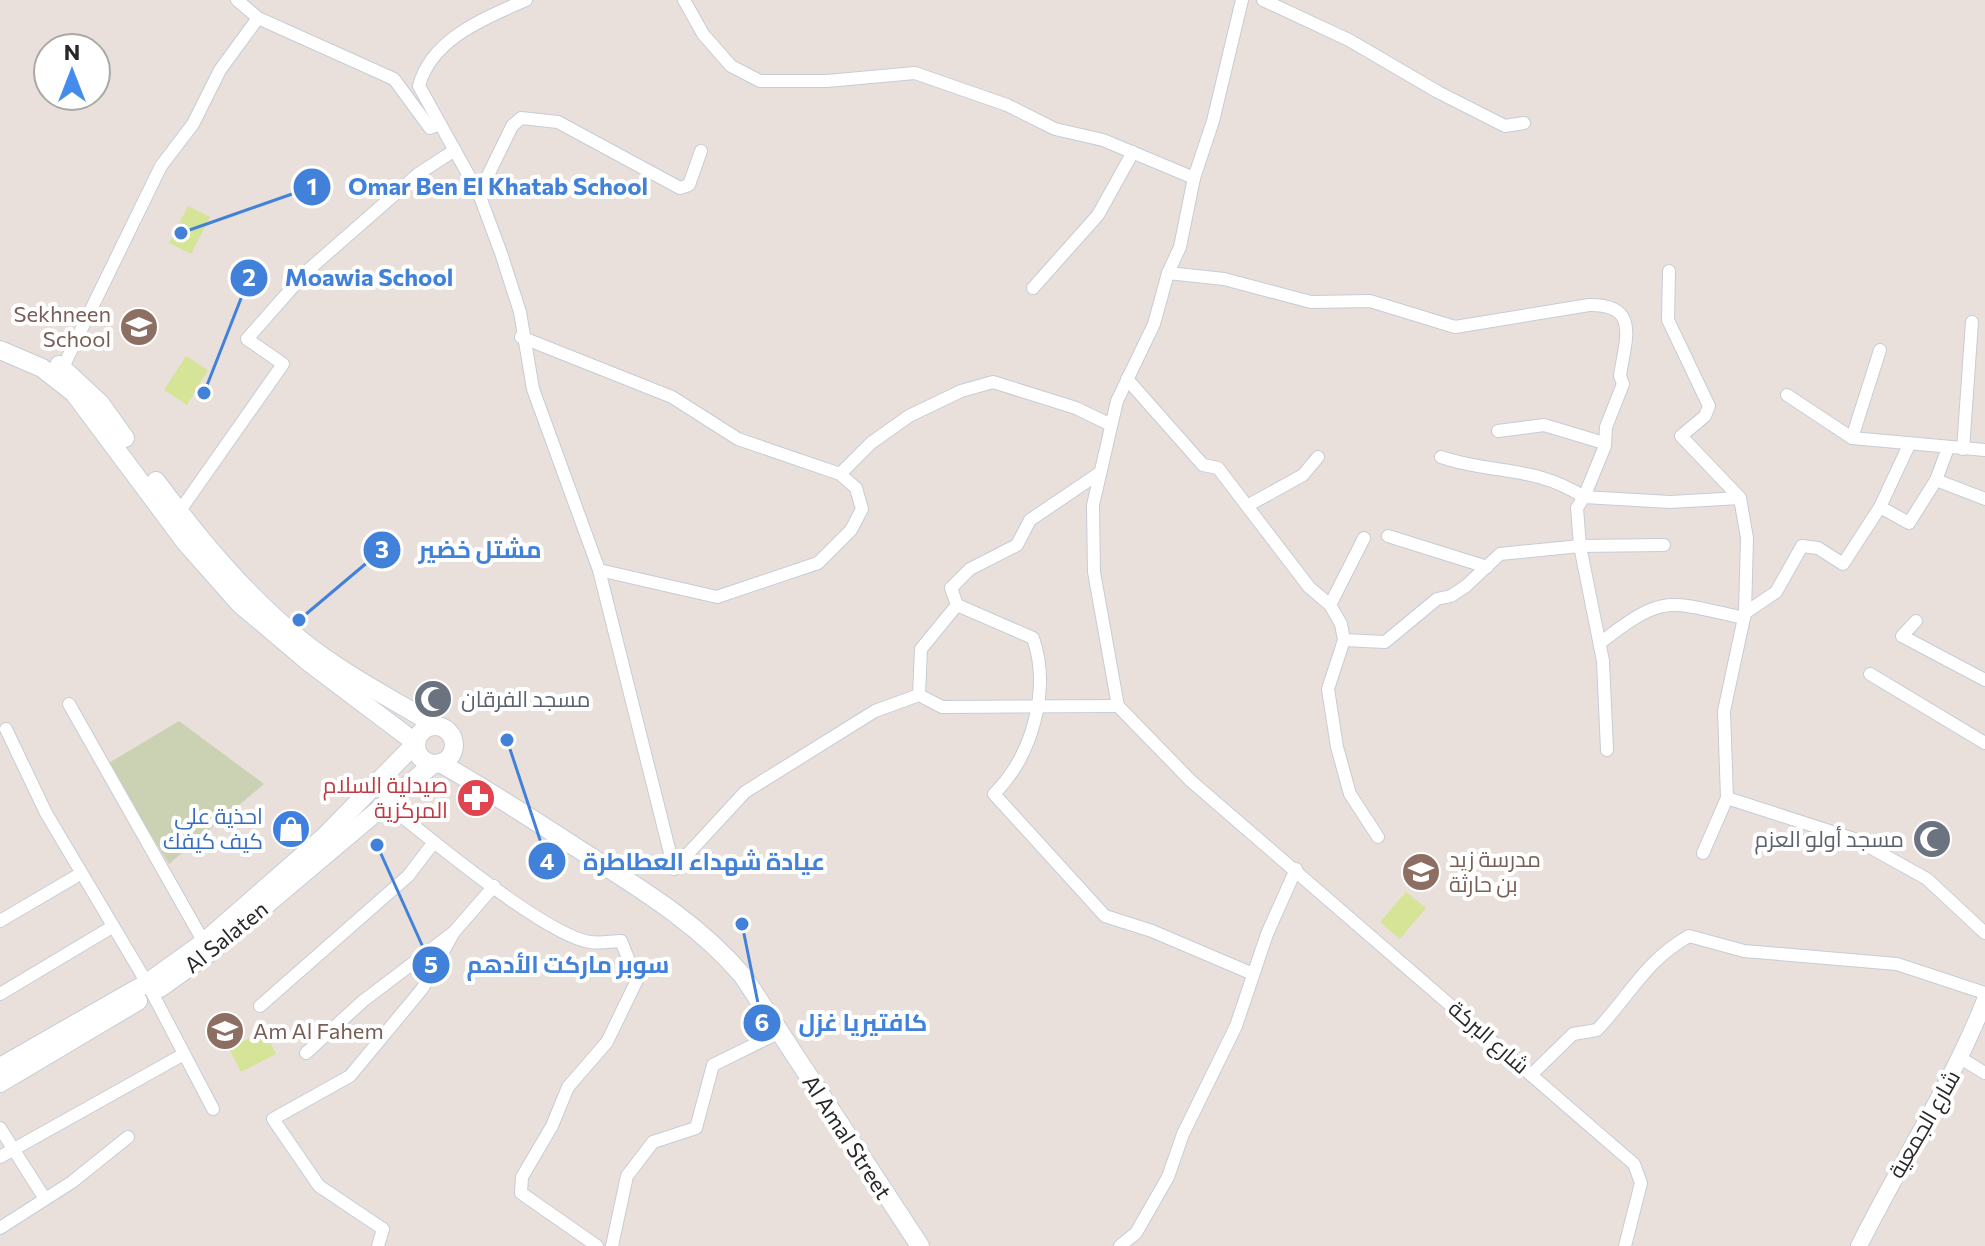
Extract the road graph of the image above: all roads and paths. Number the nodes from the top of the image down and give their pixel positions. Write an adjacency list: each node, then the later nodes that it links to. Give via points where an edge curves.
1 (237, 0): 6 (street)
2 (526, 0): 8 (street, via 454,37 422,72 419,86)
3 (684, 0): 11 (street, via 703,34 731,66 760,81 915,73 1007,105 1055,129)
4 (1242, 0): 12 (street)
5 (1263, 0): 7 (street, via 1349,40 1505,126)
6 (258, 18): 8 (street, via 394,79 430,128); 22 (street, via 161,166)
7 (1524, 123)
8 (440, 124): 9 (street)
9 (455, 150): 13 (street); 43 (street, via 418,174 306,272 247,339 283,364)
10 (701, 151): 13 (street, via 689,185 680,188 558,122 521,118 512,126)
11 (1133, 152): 12 (street); 16 (street, via 1098,215)
12 (1194, 178): 15 (street, via 1180,247)
13 (479, 194): 19 (street, via 520,312)
14 (1669, 271): 39 (street, via 1668,320 1709,406 1681,436)
15 (1168, 273): 23 (street, via 1154,324); 28 (street, via 1224,279 1311,302 1370,301 1455,327 1608,305 1621,311 1626,339 1623,384)
16 (1033, 288)
17 (1972, 322): 31 (street)
18 (0, 337): 22 (main road)
19 (521, 337): 35 (street, via 672,397 738,439); 49 (street, via 533,389)
20 (0, 350): 64 (main road, via 42,368 74,393 186,543 240,604)
21 (1880, 350): 27 (street)
22 (63, 367): 43 (main road, via 100,403)
23 (1127, 379): 25 (street); 41 (street, via 1203,465 1218,468)
24 (1787, 395): 27 (street)
25 (1111, 425): 35 (street, via 993,382 909,416); 36 (street)
26 (1498, 431): 28 (street, via 1544,425)
27 (1852, 438): 29 (street)
28 (1604, 443): 38 (street)
29 (1909, 445): 30 (street); 42 (street)
30 (1948, 448): 31 (street); 37 (street)
31 (1963, 449): 32 (street)
32 (1985, 450)
33 (1318, 457): 41 (street, via 1303,475)
34 (1441, 457): 38 (street, via 1530,472)
35 (840, 474): 49 (street, via 856,488 862,509 851,530 818,563 717,597)
36 (1098, 474): 50 (street, via 1030,520 1017,545 970,569 951,588); 60 (street, via 1094,572)
37 (1936, 480): 40 (street); 42 (street, via 1909,523)
38 (1584, 497): 39 (street, via 1670,502); 47 (street, via 1577,508)
39 (1740, 498): 52 (street, via 1747,538)
40 (1985, 499)
41 (1247, 506): 51 (street, via 1309,587)
42 (1880, 507): 52 (street, via 1843,564 1818,548 1802,546 1776,592)
43 (179, 512): 62 (main road, via 241,585 302,641)
44 (1388, 536): 48 (street)
45 (1364, 538): 51 (street)
46 (1664, 545): 47 (street)
47 (1580, 546): 48 (street, via 1500,554); 55 (street)
48 (1487, 567): 54 (street, via 1385,642)
49 (599, 570): 58 (street, via 674,869 745,792 875,711)
50 (957, 605): 58 (street, via 921,649); 61 (street, via 1033,638 1041,662)
51 (1330, 605): 54 (street)
52 (1744, 616): 55 (street, via 1659,605 1639,613); 68 (street, via 1724,711)
53 (1916, 621): 57 (street, via 1902,636)
54 (1344, 640): 70 (street, via 1328,689 1337,747 1350,794)
55 (1600, 643): 66 (street)
56 (1870, 674): 65 (street)
57 (1985, 680)
58 (919, 695): 61 (street, via 942,707)
59 (69, 704): 80 (street)
60 (1118, 706): 61 (street); 73 (street, شارع البركة, via 1191,781)
61 (1038, 707): 81 (street, via 1017,769 994,794 1105,916)
62 (437, 726): 64 (main road, via 425,729); 67 (main road, via 449,732 454,744 450,756)
63 (6, 729): 74 (street)
64 (416, 743): 67 (main road, via 422,759); 80 (main road, Al Salaten)
65 (1985, 743)
66 (1607, 750)
67 (436, 764): 69 (main road, Al Salaten); 87 (main road, Al Amal Street, via 492,792 687,920 743,976)
68 (1727, 798): 72 (street); 79 (street, via 1857,840 1927,879)
69 (384, 802): 71 (street); 80 (main road, Al Salaten)
70 (1378, 837)
71 (434, 842): 75 (street); 86 (street, via 408,876)
72 (1703, 853)
73 (1296, 869): 81 (street); 93 (street, شارع البركة)
74 (80, 874): 76 (street); 77 (street)
75 (494, 886): 78 (street); 103 (street, via 558,930 589,942 621,941 637,980 607,1042 568,1087 522,1177 521,1193)
76 (0, 921)
77 (112, 927): 82 (street); 84 (street)
78 (454, 932): 88 (street, via 363,1001); 102 (street, via 422,989 350,1076 273,1119 319,1186 383,1229)
79 (1985, 933)
80 (206, 947): 82 (main road, Al Salaten)
81 (1253, 974): 106 (street, via 1236,1026 1168,1177 1136,1233)
82 (150, 988): 89 (street); 91 (main road, Al Salaten); 94 (main road, Al Salaten)
83 (1985, 993): 93 (street, via 1897,964 1744,951 1689,936 1642,971 1597,1030 1573,1034)
84 (0, 994)
85 (1985, 1000): 90 (street, شارع الجمعية)
86 (260, 1006)
87 (780, 1032): 104 (street, via 713,1065 696,1128 653,1142 627,1176); 105 (main road, Al Amal Street)
88 (306, 1053)
89 (184, 1054): 95 (street); 98 (street)
90 (1962, 1059): 92 (street); 108 (street, شارع الجمعية)
91 (0, 1067)
92 (1985, 1073)
93 (1532, 1074): 107 (street, شارع البركة, via 1634,1164 1641,1183)
94 (0, 1083)
95 (213, 1109)
96 (0, 1128): 98 (street)
97 (128, 1137): 100 (street)
98 (13, 1149): 99 (street); 100 (street)
99 (0, 1157)
100 (45, 1199): 101 (street)
101 (0, 1228)
102 (378, 1246)
103 (597, 1246)
104 (612, 1246)
105 (920, 1246)
106 (1120, 1246)
107 (1625, 1246)
108 (1859, 1246)

